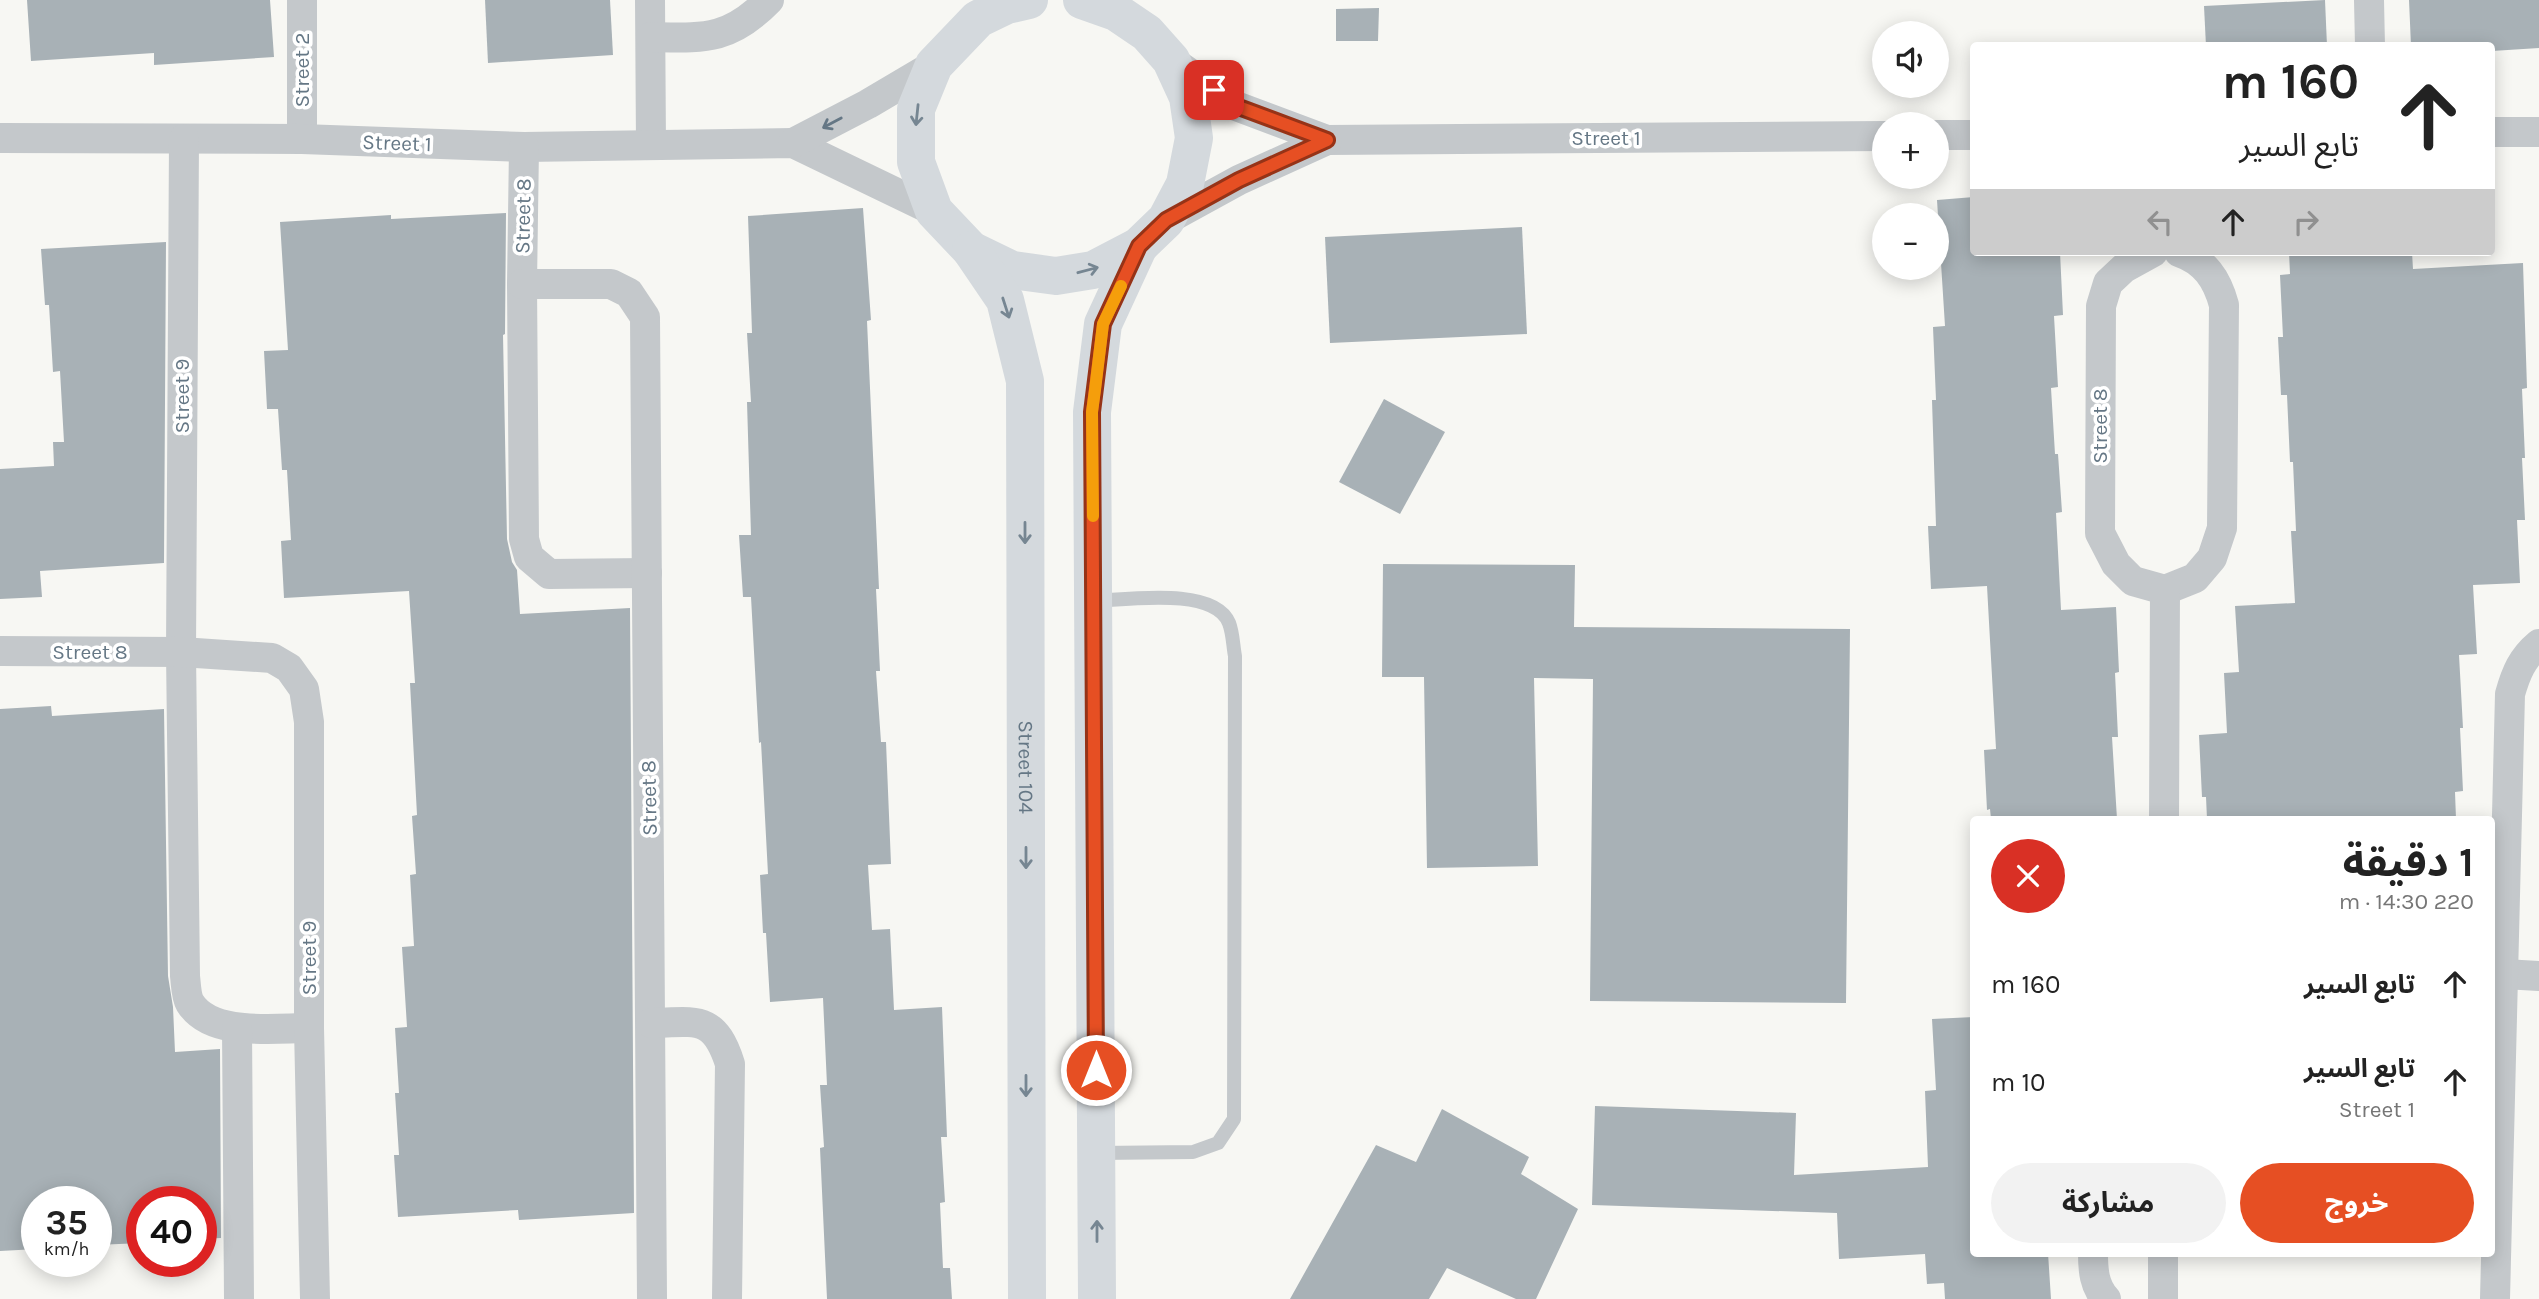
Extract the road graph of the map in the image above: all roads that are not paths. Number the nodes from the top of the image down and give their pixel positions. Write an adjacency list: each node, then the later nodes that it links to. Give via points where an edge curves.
1 (302, 0): 19 (street, Street 2)
2 (650, 0): 9 (street)
3 (769, 0): 9 (street, via 732,30 703,38)
4 (1029, 0): 7 (street)
5 (1082, 0): 8 (street)
6 (2369, 0): 10 (street)
7 (983, 10): 11 (street)
8 (1149, 31): 20 (street, Street 1, via 1236,106); 25 (street, via 1188,97 1194,138 1185,184)
9 (651, 37): 22 (street)
10 (2370, 42)
11 (933, 65): 21 (street, Street 1, one-way to 21); 24 (street, one-way to 24, via 916,109 916,162)
12 (2495, 132): 13 (street)
13 (2539, 132)
14 (1949, 135): 15 (street)
15 (1970, 135)
16 (1872, 136): 20 (street, Street 1)
17 (0, 138): 18 (street, Street 1)
18 (184, 139): 19 (street, Street 1); 35 (street, Street 9)
19 (302, 139): 23 (street, Street 1)
20 (1327, 140): 25 (street, Street 1, via 1239,180)
21 (793, 143): 22 (street, Street 1); 24 (street, Street 1)
22 (651, 145): 23 (street, Street 1)
23 (524, 148): 29 (street, Street 8)
24 (934, 211): 26 (street)
25 (1152, 233): 26 (street, one-way to 25, via 1012,270 1056,276 1093,270); 32 (street, via 1103,324 1092,412)
26 (971, 250): 49 (street, Street 104, one-way to 49, via 1005,300 1025,381)
27 (2146, 256): 31 (street, Street 8, via 2108,283 2101,306 2100,533 2116,564 2133,581)
28 (2190, 256): 31 (street, via 2210,271 2224,305 2222,528 2212,558 2195,578)
29 (522, 284): 30 (street, Street 8, via 611,284 629,293 645,317); 30 (street, Street 8, via 524,539 529,557 549,574)
30 (647, 573): 39 (street, Street 8)
31 (2165, 590): 36 (street)
32 (1093, 601): 42 (street); 42 (lane, via 1182,597 1215,607 1229,622 1235,656 1234,1119 1218,1143 1194,1152)
33 (2539, 645): 37 (street, via 2517,670 2510,694)
34 (0, 651): 35 (street, Street 8)
35 (181, 652): 40 (street, Street 9, via 185,976 189,1002 207,1021); 41 (street, Street 9, via 272,658 289,668 304,689 309,722)
36 (2164, 816)
37 (2504, 974): 38 (street); 53 (street)
38 (2539, 976)
39 (651, 1023): 47 (street, Street 8); 48 (street, via 699,1022 713,1030 730,1064)
40 (237, 1028): 41 (street, Street 9); 45 (street)
41 (309, 1028): 46 (street, Street 9)
42 (1096, 1153): 50 (street, one-way to 42)
43 (2093, 1257): 51 (street, via 2093,1274)
44 (2164, 1257): 52 (street)
45 (239, 1299)
46 (315, 1299)
47 (652, 1299)
48 (727, 1299)
49 (1027, 1299)
50 (1097, 1299)
51 (2106, 1299)
52 (2164, 1299)
53 (2495, 1299)

